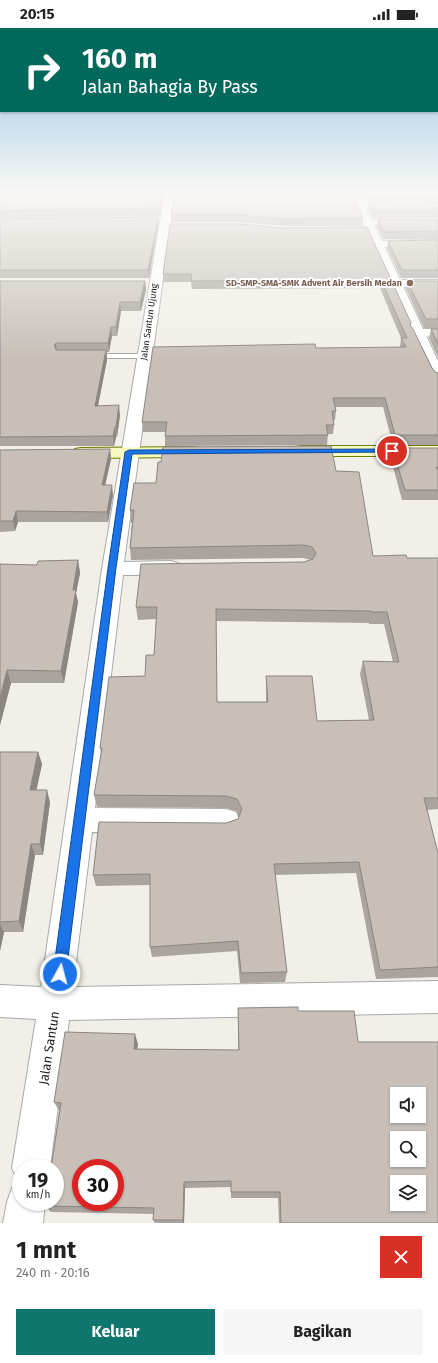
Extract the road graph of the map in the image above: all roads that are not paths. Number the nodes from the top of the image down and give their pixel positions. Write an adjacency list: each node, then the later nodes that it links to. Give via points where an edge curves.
1 (161, 248): 4 (street, Jalan Santun Ujung)
2 (378, 248): 5 (street)
3 (140, 284): 4 (street)
4 (155, 284): 10 (street, Jalan Santun Ujung)
5 (395, 284): 6 (street); 7 (street)
6 (438, 284)
7 (417, 333): 8 (street); 11 (street)
8 (438, 333)
9 (84, 356): 10 (lane)
10 (144, 356): 13 (street, Jalan Santun Ujung)
11 (438, 377)
12 (438, 451): 15 (main road)
13 (129, 452): 14 (main road); 16 (main road); 18 (street, Jalan Santun)
14 (208, 452)
15 (287, 452)
16 (68, 453)
17 (192, 567): 18 (street)
18 (112, 568): 19 (street, Jalan Santun)
19 (79, 820): 20 (street); 23 (street, Jalan Santun)
20 (226, 820)
21 (438, 997): 23 (street)
22 (0, 1001): 23 (street)
23 (56, 1004): 24 (street, Jalan Santun)
24 (32, 1159)
25 (25, 1211): 26 (street)
26 (23, 1223)

